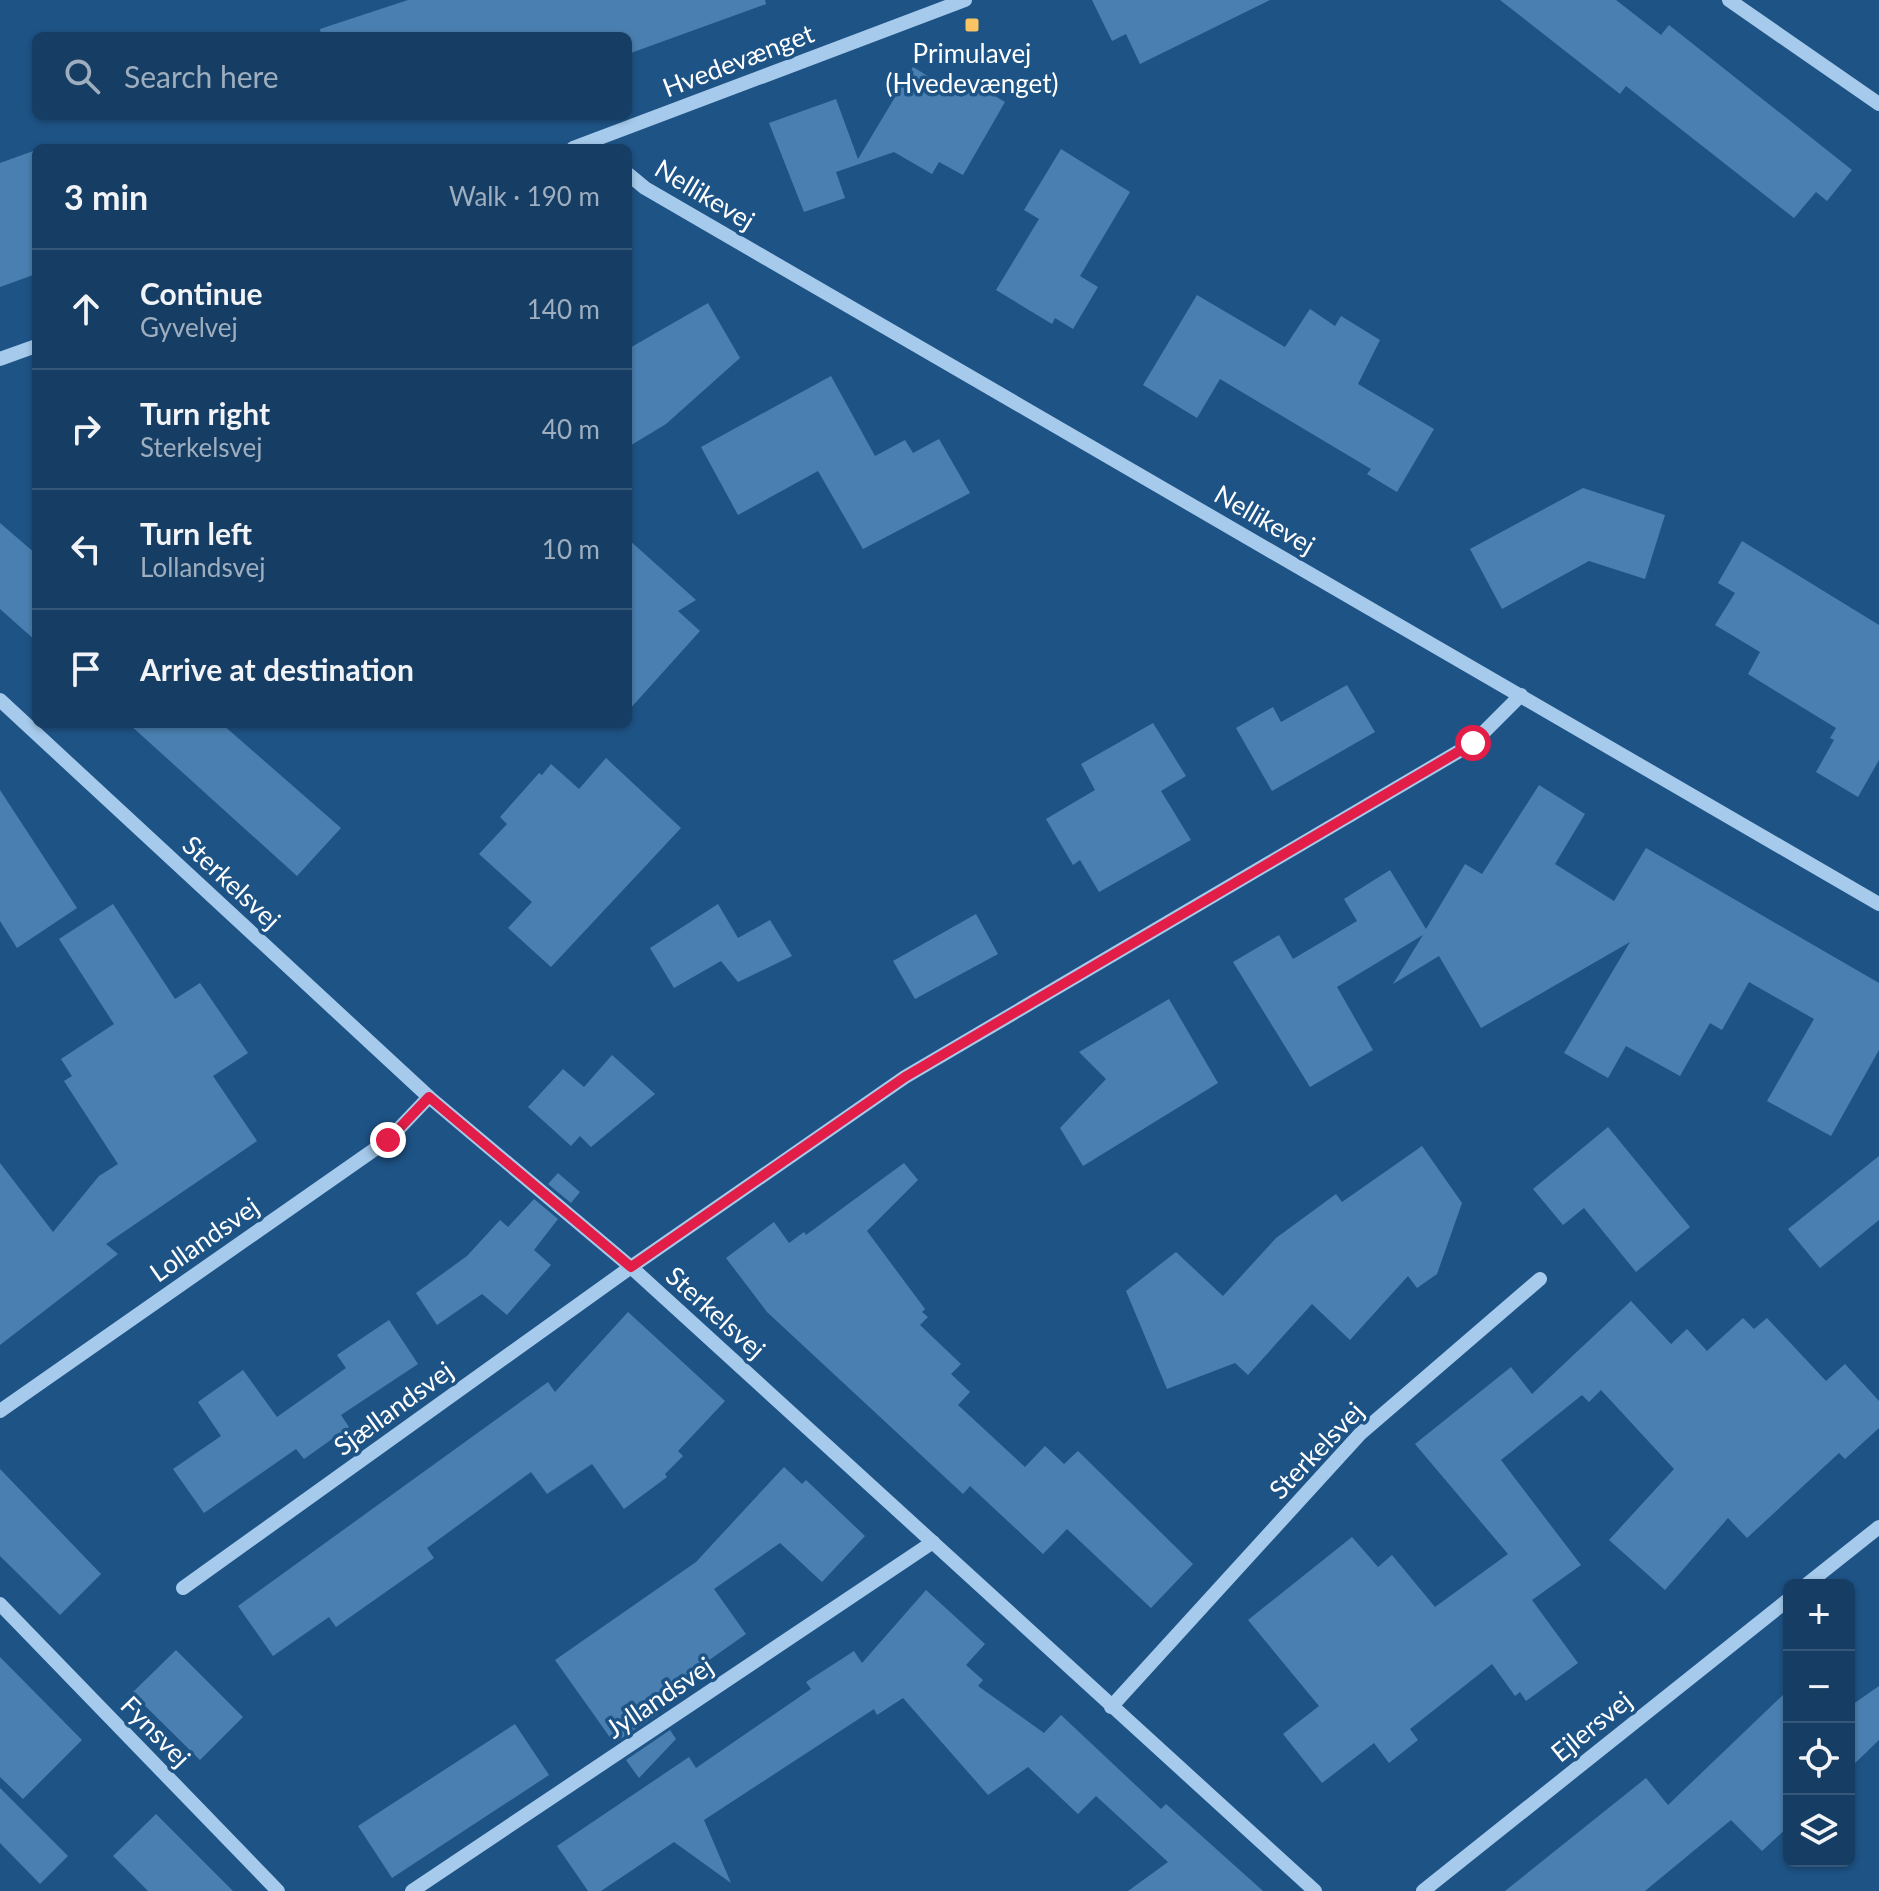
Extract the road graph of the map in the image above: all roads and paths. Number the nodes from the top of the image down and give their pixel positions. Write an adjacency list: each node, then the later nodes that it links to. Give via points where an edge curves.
1 (965, 0): 4 (street, Hvedevænget)
2 (1729, 0): 3 (street)
3 (1879, 104)
4 (595, 144)
5 (632, 177): 8 (street, Nellikevej)
6 (32, 347): 7 (street)
7 (0, 359)
8 (1521, 695): 10 (street, Nellikevej); 12 (street, Sjællandsvej, via 1473,743 905,1077)
9 (0, 700): 11 (street, Sterkelsvej)
10 (1879, 904)
11 (429, 1097): 12 (street, Sterkelsvej); 14 (street, Lollandsvej, via 388,1140)
12 (631, 1267): 16 (street, Sterkelsvej); 18 (street, Sjællandsvej)
13 (1540, 1279): 21 (street, Sterkelsvej, via 1360,1434)
14 (0, 1411)
15 (1879, 1527): 17 (street)
16 (933, 1542): 21 (street, Sterkelsvej); 23 (street, Jyllandsvej)
17 (1814, 1579)
18 (183, 1588)
19 (0, 1604): 22 (street, Fynsvej)
20 (1783, 1604): 25 (street, Ejlersvej)
21 (1111, 1707): 24 (street, Sterkelsvej)
22 (278, 1891)
23 (412, 1891)
24 (1315, 1891)
25 (1423, 1891)

